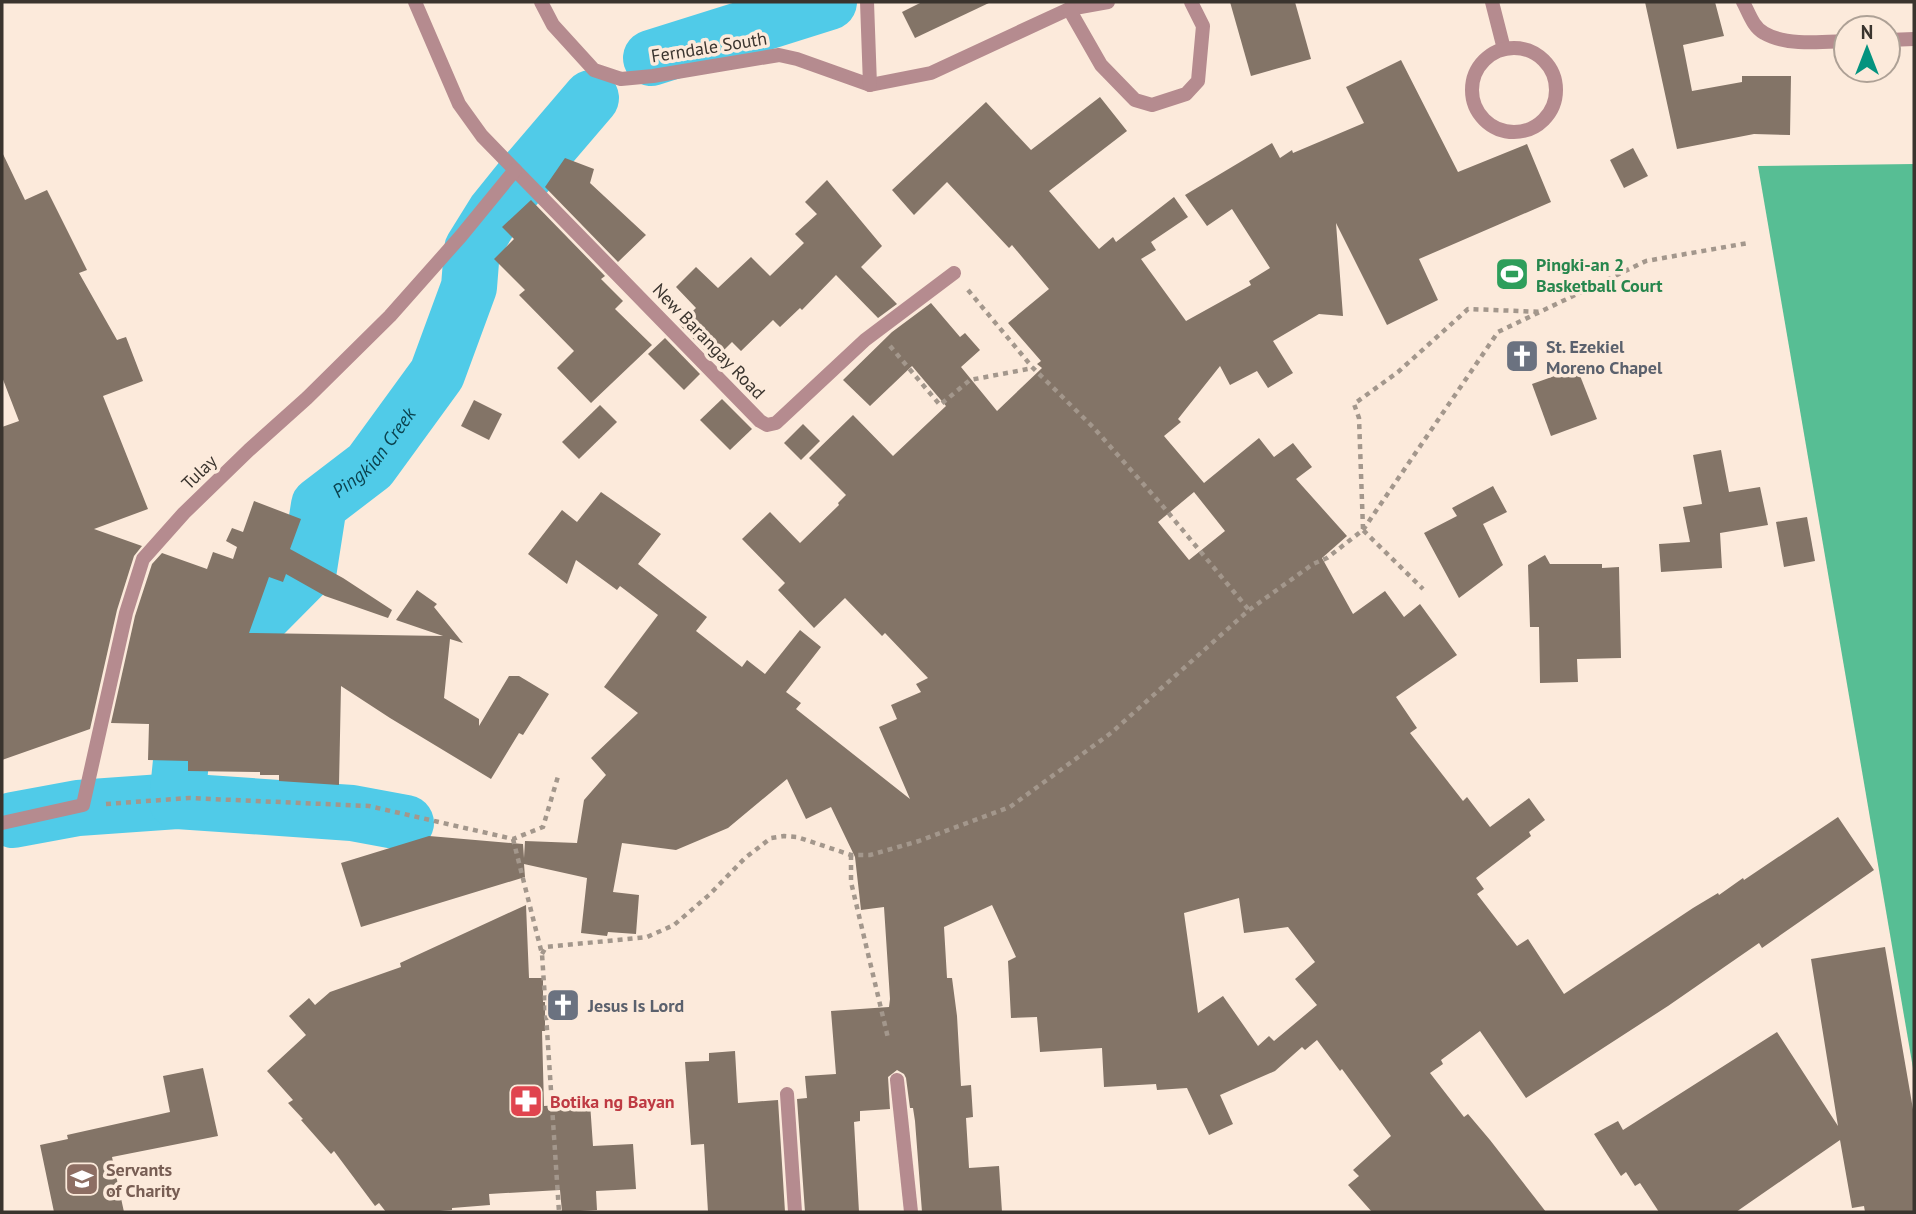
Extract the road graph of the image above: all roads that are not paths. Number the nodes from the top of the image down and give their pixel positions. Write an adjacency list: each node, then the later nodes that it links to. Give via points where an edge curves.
1 (415, 2): 12 (street, via 460,104)
2 (541, 2): 11 (street, Ferndale South, via 553,25 594,70 621,79 779,55)
3 (867, 2): 11 (street)
4 (1108, 2): 8 (street, Ferndale South)
5 (1191, 2): 8 (street, via 1203,26 1198,81 1186,94 1152,105 1135,100 1101,65)
6 (1492, 2): 10 (street)
7 (1743, 2): 9 (street, via 1763,33 1808,43)
8 (1069, 9): 11 (street, Ferndale South, via 931,74)
9 (1832, 42)
10 (1504, 49): 10 (street, via 1491,54 1474,75 1473,103 1489,125 1516,133 1530,130 1551,112 1556,99 1552,71 1532,52)
11 (870, 85)
12 (515, 171): 13 (street, New Barangay Road, via 767,425 776,423 865,340); 14 (street, Tulay, via 390,316 184,513 143,559 126,613 83,805)
13 (954, 273)
14 (2, 823)
15 (897, 1080): 18 (street)
16 (787, 1094): 17 (street)
17 (795, 1212)
18 (911, 1212)

